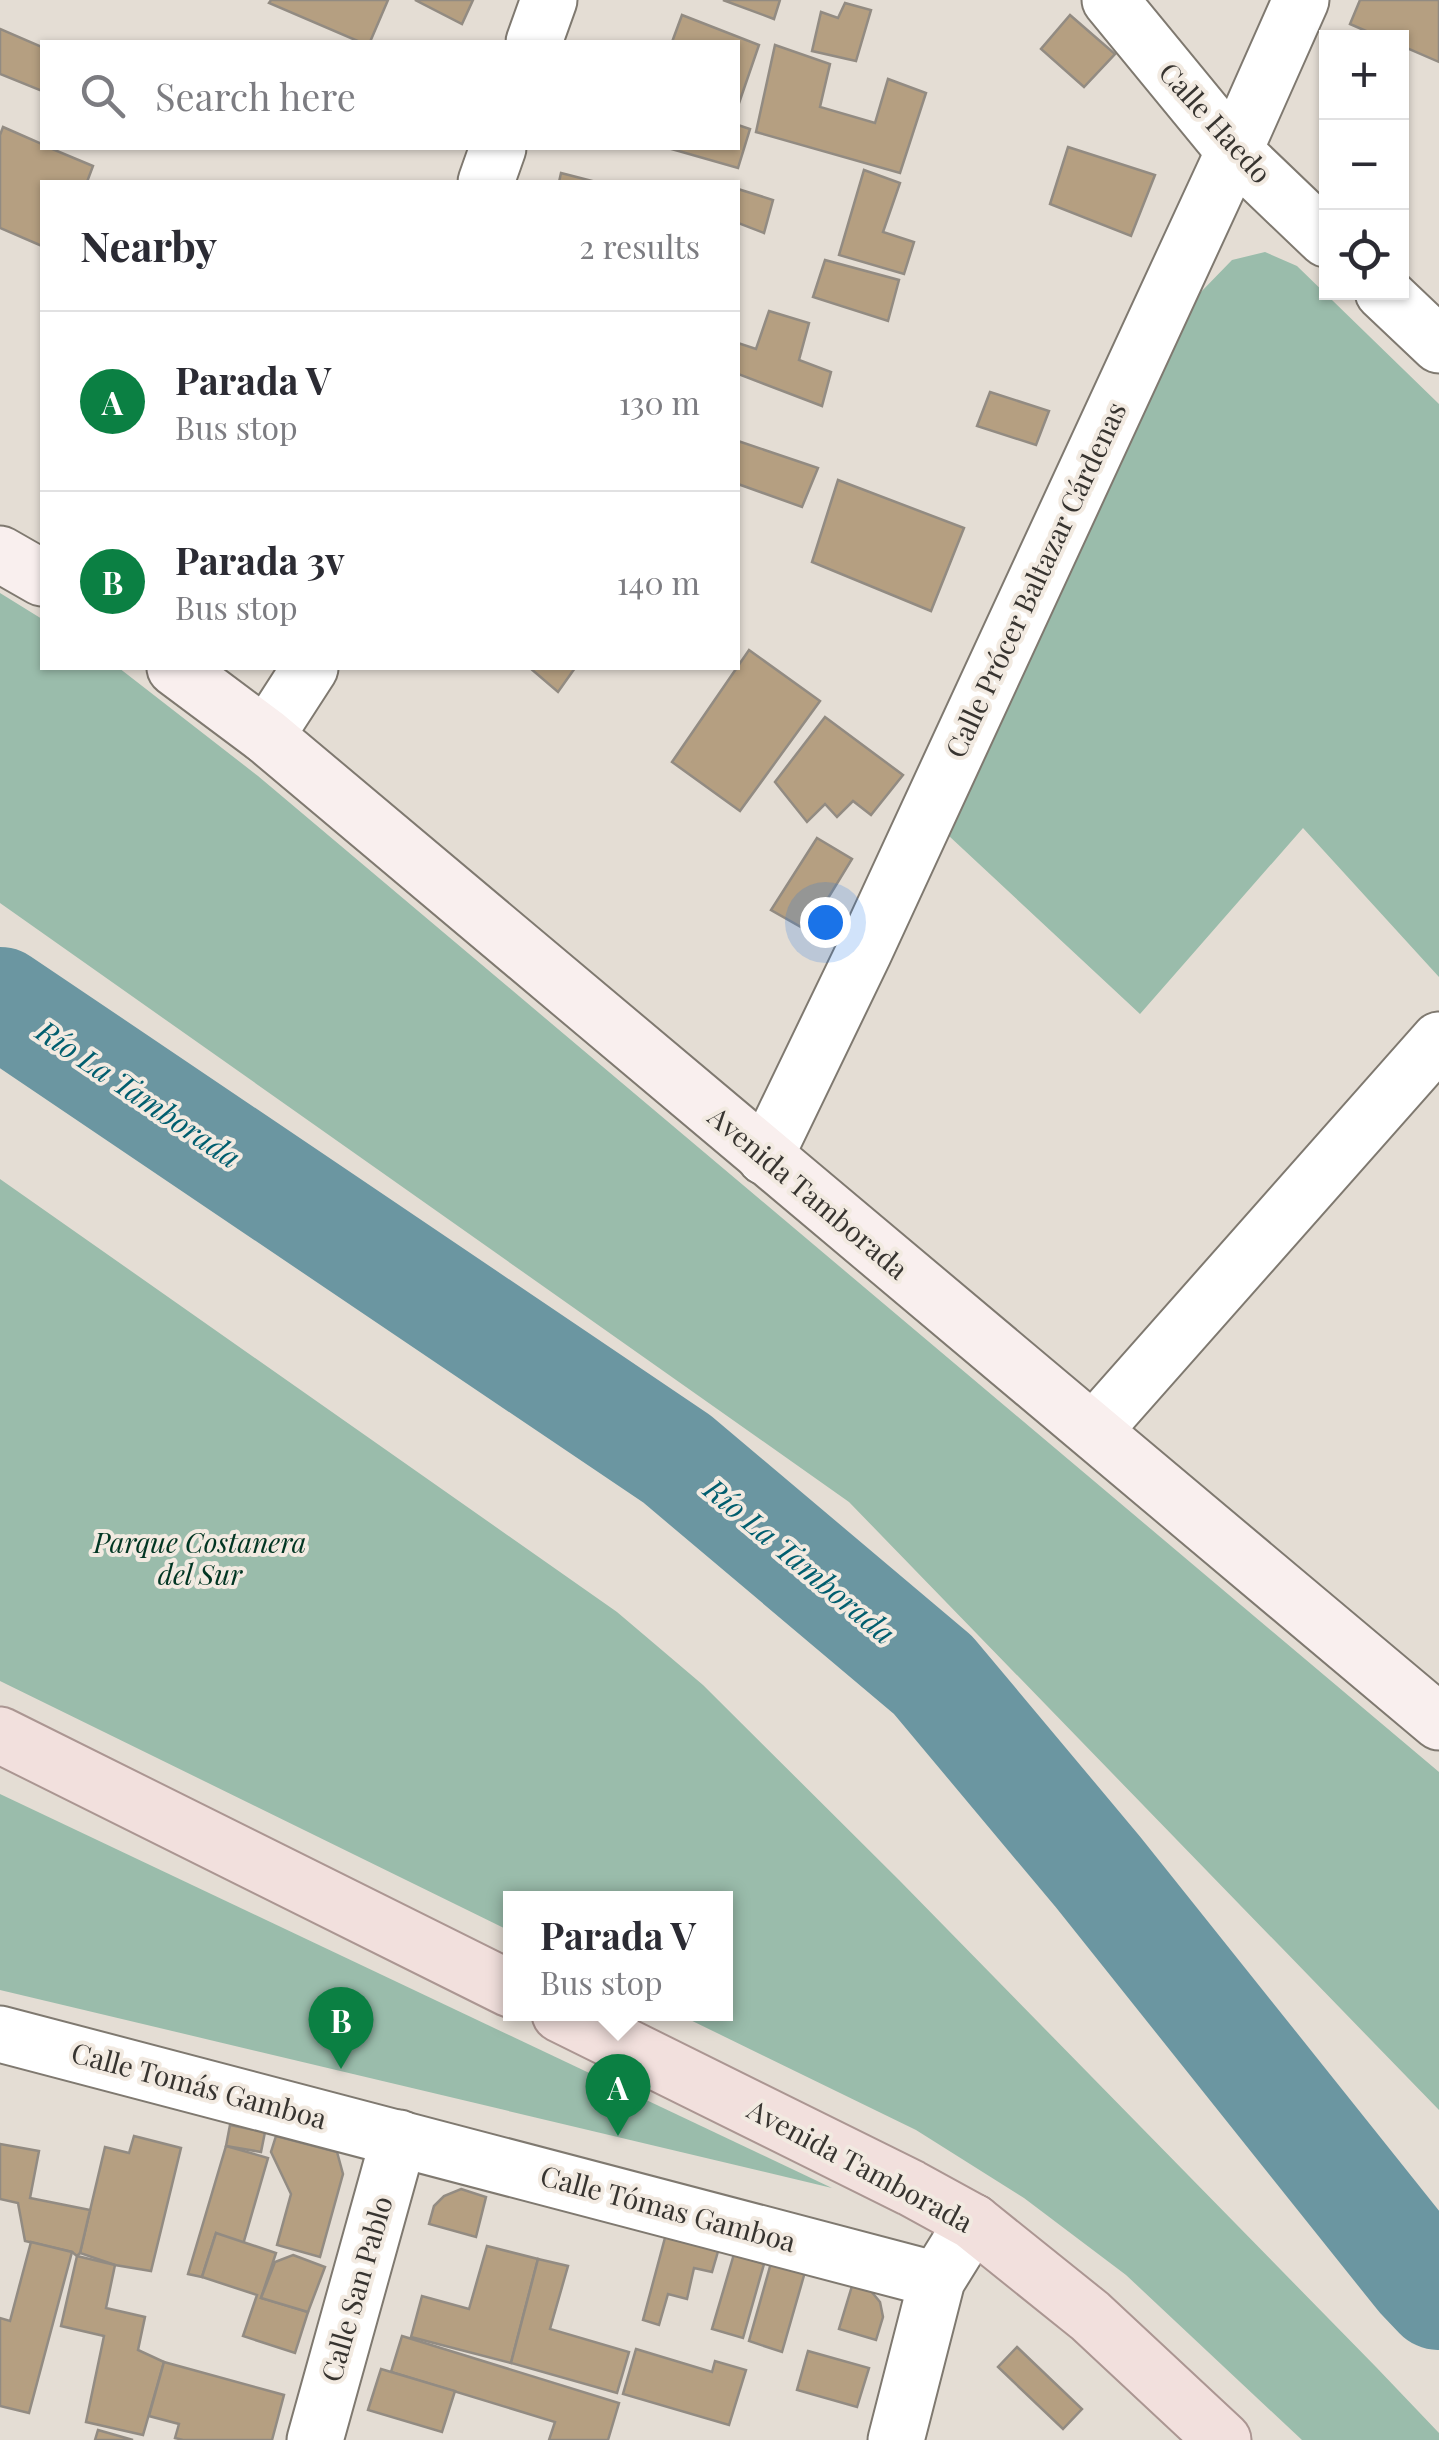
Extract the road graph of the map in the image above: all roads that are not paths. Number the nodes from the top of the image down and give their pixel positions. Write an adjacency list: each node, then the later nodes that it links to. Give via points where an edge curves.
1 (549, 0): 4 (street)
2 (1110, 0): 6 (street, Calle Haedo)
3 (1301, 0): 6 (street, Calle Prócer Baltazar Cárdenas)
4 (535, 40)
5 (497, 150): 7 (street)
6 (1234, 151): 8 (street, Calle Haedo); 17 (street, Calle Prócer Baltazar Cárdenas)
7 (487, 180)
8 (1319, 232)
9 (1391, 300): 10 (street)
10 (1439, 346)
11 (0, 554): 12 (main road)
12 (40, 577)
13 (178, 670): 15 (main road, Avenida Tamborada)
14 (309, 670): 15 (street)
15 (266, 736): 17 (main road, Avenida Tamborada)
16 (1439, 1040): 18 (street)
17 (765, 1157): 18 (main road, Avenida Tamborada)
18 (1094, 1430): 19 (main road, Avenida Tamborada)
19 (1439, 1722)
20 (0, 1735): 21 (main road)
21 (503, 1986)
22 (574, 2021): 25 (main road, Avenida Tamborada)
23 (0, 2034): 24 (street, Calle Tomás Gamboa)
24 (399, 2138): 26 (street, Calle Tómas Gamboa); 27 (street, Calle San Pablo)
25 (973, 2222): 26 (street); 29 (main road, Avenida Tamborada, via 1090,2316)
26 (937, 2280): 28 (street)
27 (315, 2440)
28 (896, 2440)
29 (1223, 2440)

